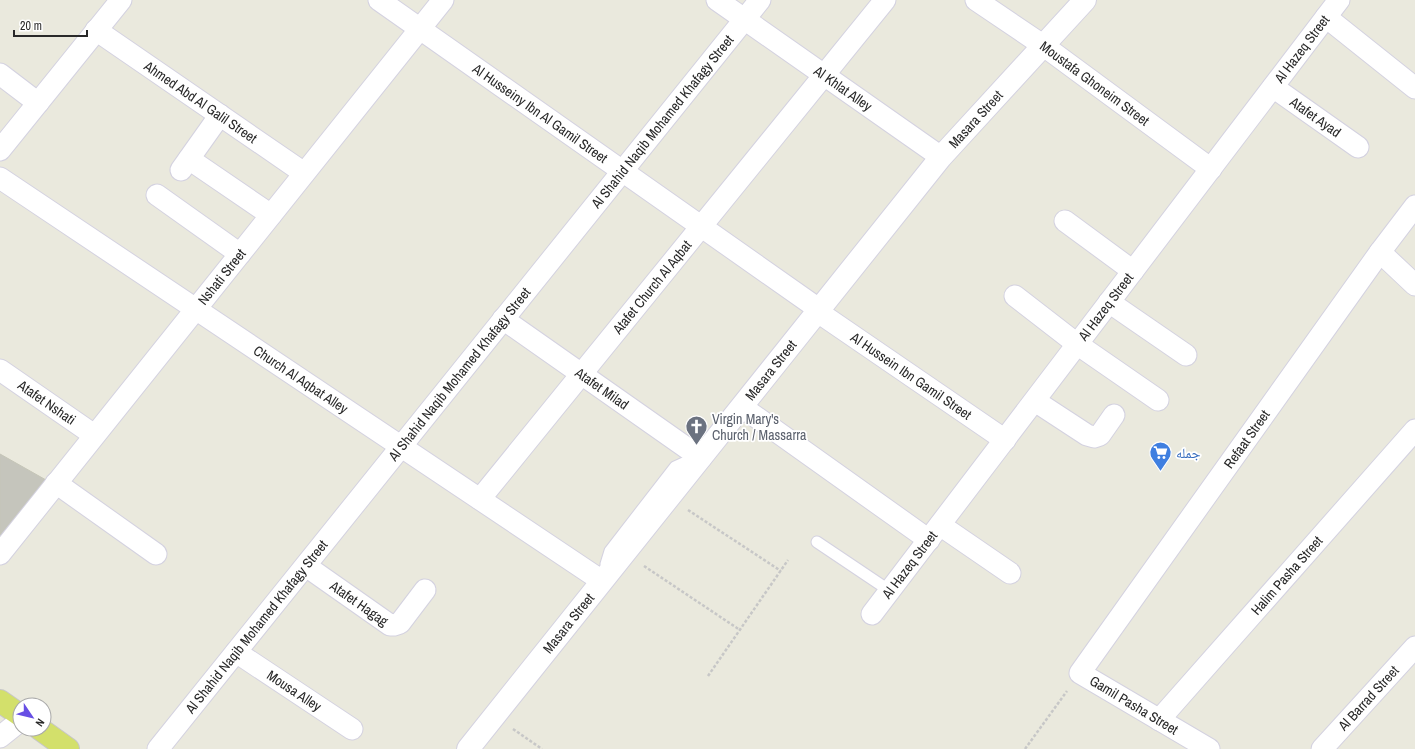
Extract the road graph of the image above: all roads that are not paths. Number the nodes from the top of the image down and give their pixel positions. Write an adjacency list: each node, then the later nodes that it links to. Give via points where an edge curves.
1 (121, 0): 13 (street)
2 (379, 0): 12 (street, Al Husseiny Ibn Al Gamil Street)
3 (443, 0): 12 (street, Nshati Street)
4 (717, 0): 11 (street, Al Khlat Alley)
5 (760, 0): 11 (street, Al Shahid Naqib Mohamed Khafagy Street)
6 (885, 0): 16 (street, Atafet Church Al Aqbat)
7 (976, 0): 14 (street, Moustafa Ghoneim Street)
8 (1085, 0): 14 (street, Masara Street)
9 (1339, 0): 10 (street, Al Hazeq Street)
10 (1326, 17): 17 (street, Al Hazeq Street); 18 (street)
11 (745, 19): 16 (street, Al Khlat Alley); 25 (street, Al Shahid Naqib Mohamed Khafagy Street)
12 (420, 29): 25 (street, Al Husseiny Ibn Al Gamil Street); 26 (street, Nshati Street)
13 (96, 30): 19 (street); 20 (street, Ahmed Abd Al Galil Street)
14 (1044, 46): 23 (street, Masara Street); 24 (street, Moustafa Ghoneim Street)
15 (0, 74): 19 (street)
16 (824, 75): 23 (street, Al Khlat Alley); 32 (street, Atafet Church Al Aqbat)
17 (1273, 87): 21 (street, Atafet Ayad); 24 (street, Al Hazeq Street)
18 (1415, 88)
19 (38, 103): 22 (street)
20 (220, 115): 26 (street, Ahmed Abd Al Galil Street); 30 (street, via 185,164)
21 (1358, 147)
22 (0, 150)
23 (941, 158): 40 (street, Masara Street)
24 (1211, 169): 35 (street, Al Hazeq Street)
25 (622, 172): 32 (street, Al Husseiny Ibn Al Gamil Street); 41 (street, Al Shahid Naqib Mohamed Khafagy Street)
26 (304, 173): 30 (street, Nshati Street)
27 (0, 178): 39 (street, Church Al Aqbat Alley)
28 (157, 195): 34 (street)
29 (1415, 206): 33 (street, Refaat Street)
30 (271, 215): 34 (street, Nshati Street)
31 (1065, 221): 35 (street)
32 (701, 227): 40 (street, Al Husseiny Ibn Al Gamil Street); 45 (street, Atafet Church Al Aqbat)
33 (1380, 252): 36 (street); 69 (street, Refaat Street)
34 (240, 254): 39 (street, Nshati Street)
35 (1133, 271): 38 (street, Al Hazeq Street)
36 (1415, 285)
37 (1015, 296): 42 (street)
38 (1109, 302): 42 (street, Al Hazeq Street); 43 (street)
39 (195, 310): 51 (street, Nshati Street); 53 (street, Church Al Aqbat Alley)
40 (819, 311): 48 (street, Masara Street); 52 (street, Al Hussein Ibn Gamil Street)
41 (503, 319): 45 (street, Atafet Milad); 53 (street, Al Shahid Naqib Mohamed Khafagy Street)
42 (1078, 344): 46 (street); 47 (street, Al Hazeq Street)
43 (1186, 355)
44 (0, 370): 51 (street, Atafet Nshati)
45 (581, 374): 54 (street, Atafet Milad); 56 (street, Atafet Church Al Aqbat)
46 (1158, 400)
47 (1034, 401): 49 (street, via 1087,436 1100,435); 52 (street, Al Hazeq Street)
48 (742, 407): 54 (street, Masara Street); 57 (street)
49 (1114, 415)
50 (1415, 430): 72 (street, Halim Pasha Street)
51 (94, 435): 55 (street, Nshati Street)
52 (1005, 440): 57 (street, Al Hazeq Street)
53 (401, 447): 56 (street, Church Al Aqbat Alley); 61 (street, Al Shahid Naqib Mohamed Khafagy Street)
54 (698, 461): 63 (street, Masara Street); 63 (lane, via 675,466 610,551)
55 (56, 483): 59 (street, Nshati Street); 60 (street)
56 (480, 499): 63 (street, Church Al Aqbat Alley)
57 (935, 532): 62 (street); 65 (street, Al Hazeq Street)
58 (817, 542): 65 (lane)
59 (0, 554)
60 (156, 554)
61 (306, 566): 64 (street, Atafet Hagag, via 390,625 400,622); 68 (street, Al Shahid Naqib Mohamed Khafagy Street)
62 (1010, 573)
63 (606, 577): 79 (street, Masara Street)
64 (425, 590)
65 (890, 591): 66 (street, Al Hazeq Street)
66 (872, 614)
67 (1415, 648): 81 (street, Al Barrad Street)
68 (236, 652): 74 (street, Mousa Alley); 78 (street, Al Shahid Naqib Mohamed Khafagy Street)
69 (1080, 673): 72 (street, Gamil Pasha Street)
70 (0, 701): 71 (main road)
71 (12, 709)
72 (1159, 720): 80 (street, Gamil Pasha Street)
73 (12, 727): 75 (street)
74 (352, 729)
75 (0, 737)
76 (51, 737): 77 (main road)
77 (68, 749)
78 (158, 749)
79 (468, 749)
80 (1209, 749)
81 (1322, 749)

